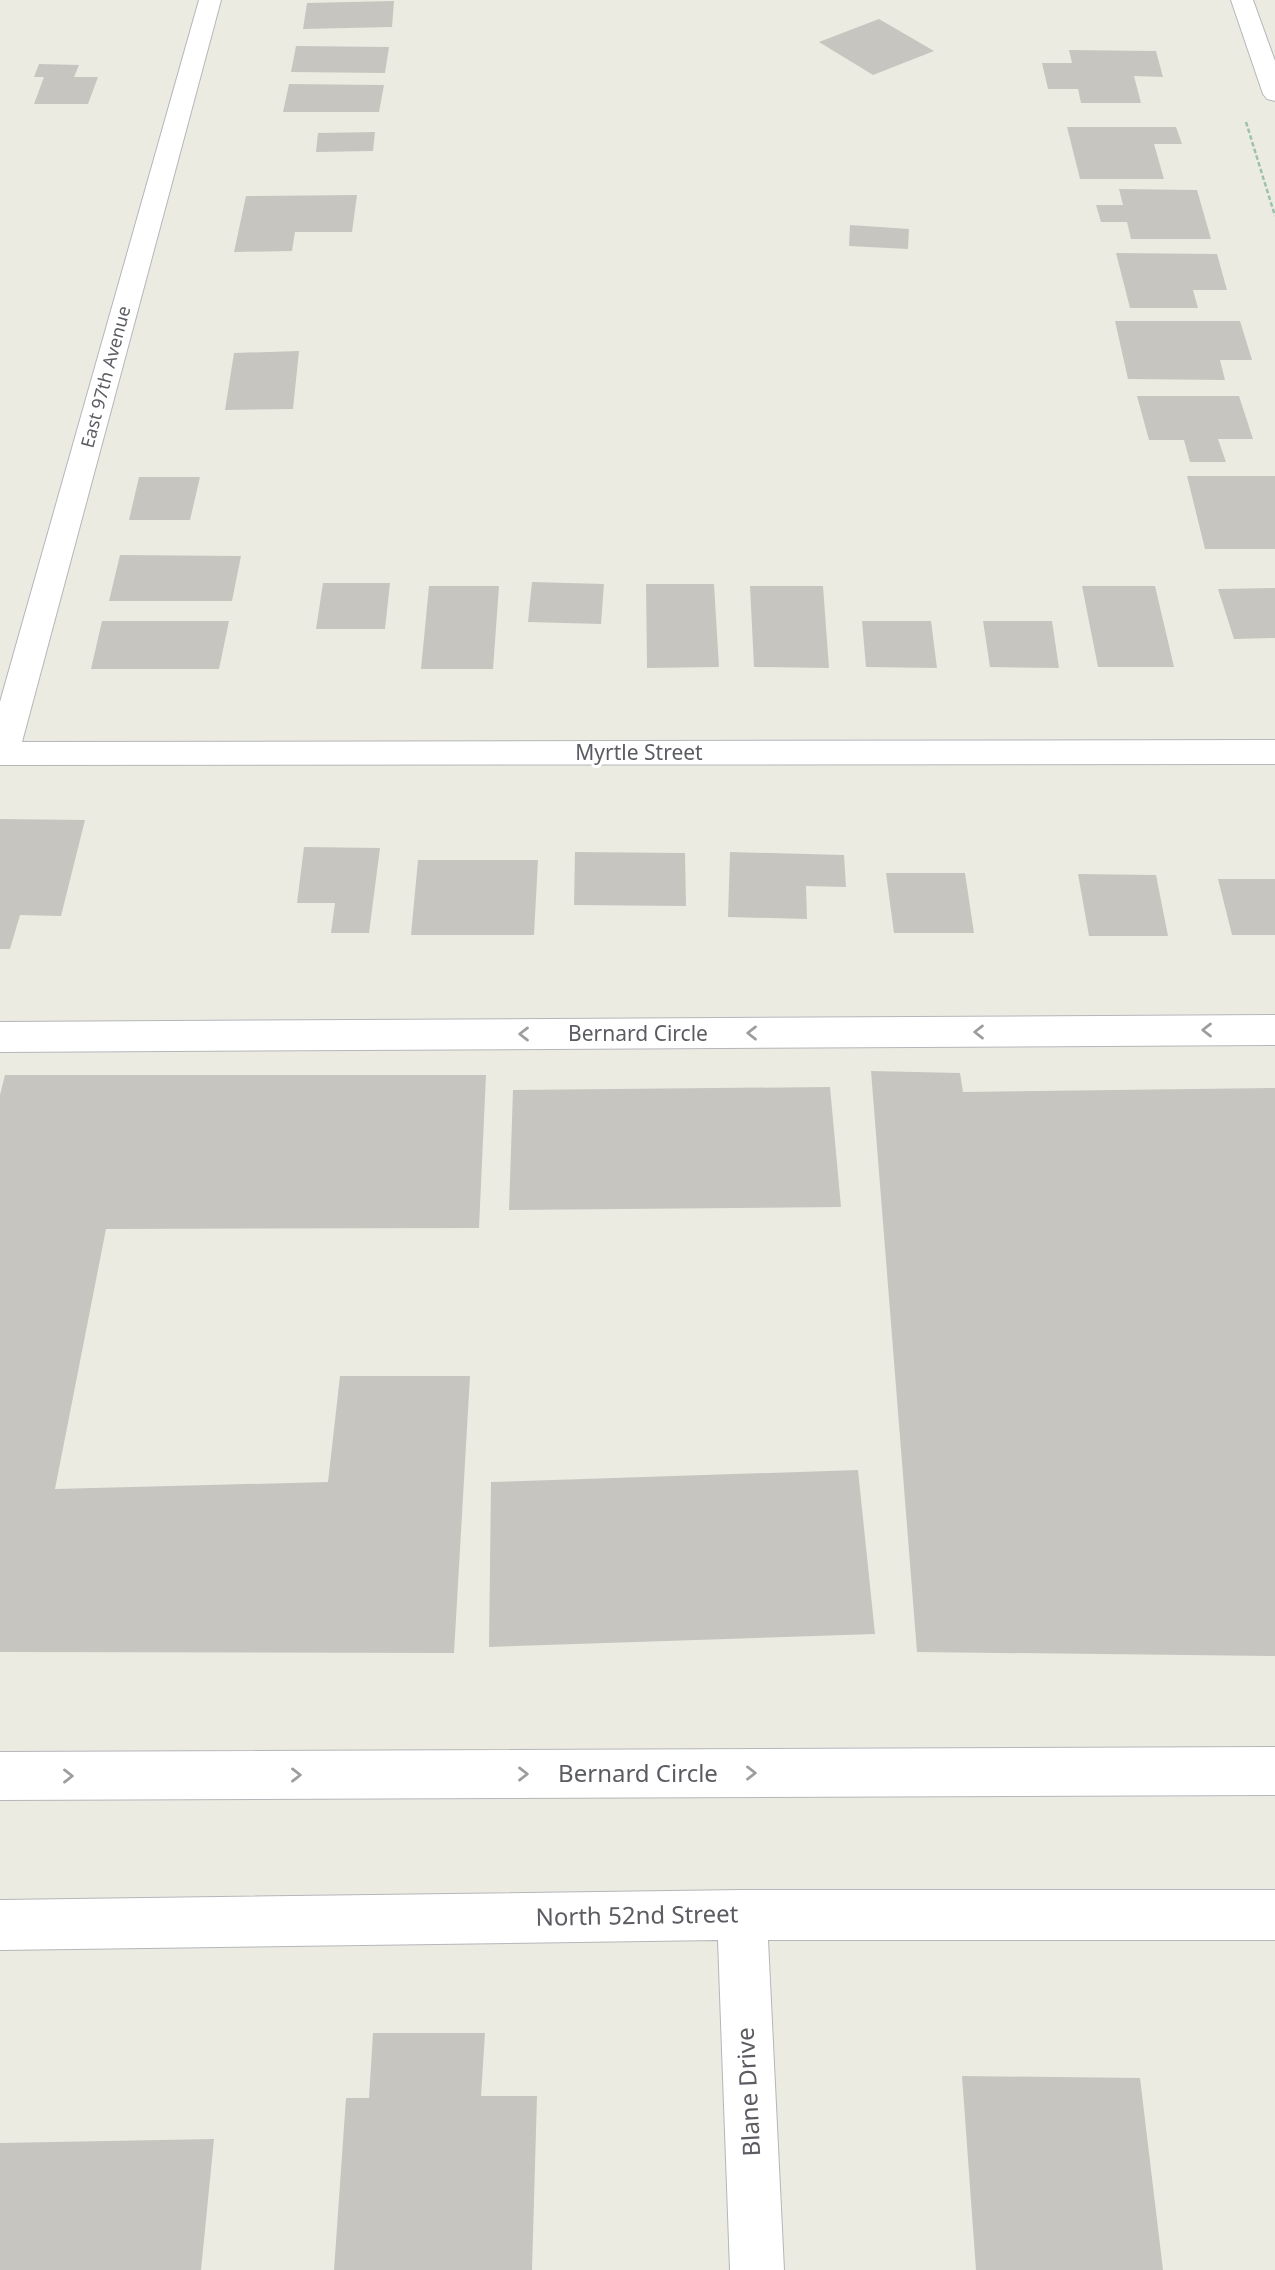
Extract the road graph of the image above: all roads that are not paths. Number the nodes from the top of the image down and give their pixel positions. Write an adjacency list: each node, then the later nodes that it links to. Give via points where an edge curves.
1 (210, 0): 5 (street, East 97th Avenue)
2 (1242, 0): 3 (street)
3 (1275, 94)
4 (1275, 752): 5 (street, Myrtle Street)
5 (2, 754)
6 (1275, 1030): 7 (street, Bernard Circle, one-way to 7)
7 (0, 1037)
8 (1275, 1771): 9 (street, Bernard Circle, one-way to 8)
9 (0, 1776)
10 (741, 1915): 11 (street, North 52nd Street); 12 (street, North 52nd Street); 13 (street, Blane Drive)
11 (1275, 1916)
12 (0, 1926)
13 (757, 2270)

